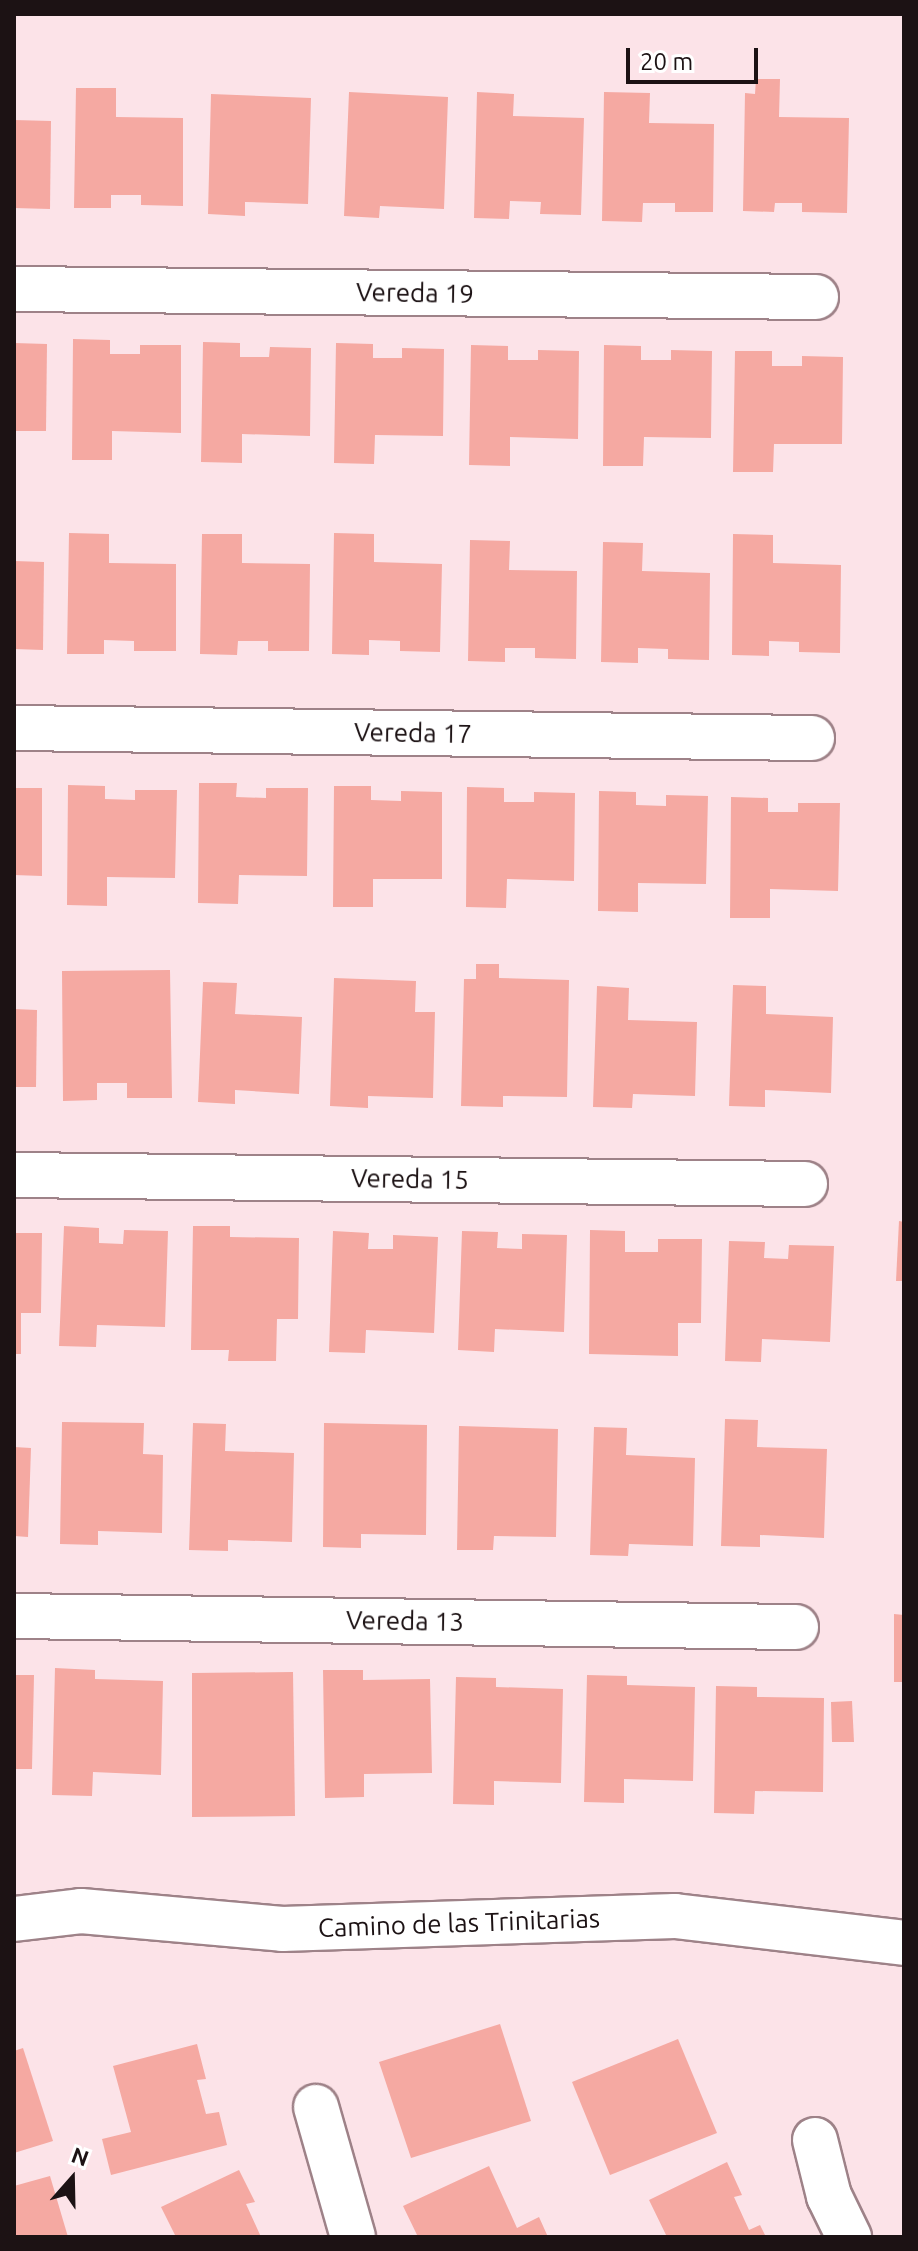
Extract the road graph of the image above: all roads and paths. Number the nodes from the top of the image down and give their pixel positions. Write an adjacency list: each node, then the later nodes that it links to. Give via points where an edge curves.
1 (14, 289): 2 (street, Vereda 19)
2 (816, 297)
3 (14, 728): 4 (street, Vereda 17)
4 (812, 738)
5 (14, 1175): 6 (street, Vereda 15)
6 (805, 1184)
7 (14, 1616): 8 (street, Vereda 13)
8 (796, 1627)
9 (14, 1919): 10 (street, Camino de las Trinitarias, via 81,1911 282,1929 675,1916)
10 (904, 1943)
11 (316, 2107): 13 (street)
12 (815, 2140): 14 (street, via 829,2196)
13 (353, 2237)
14 (849, 2237)

